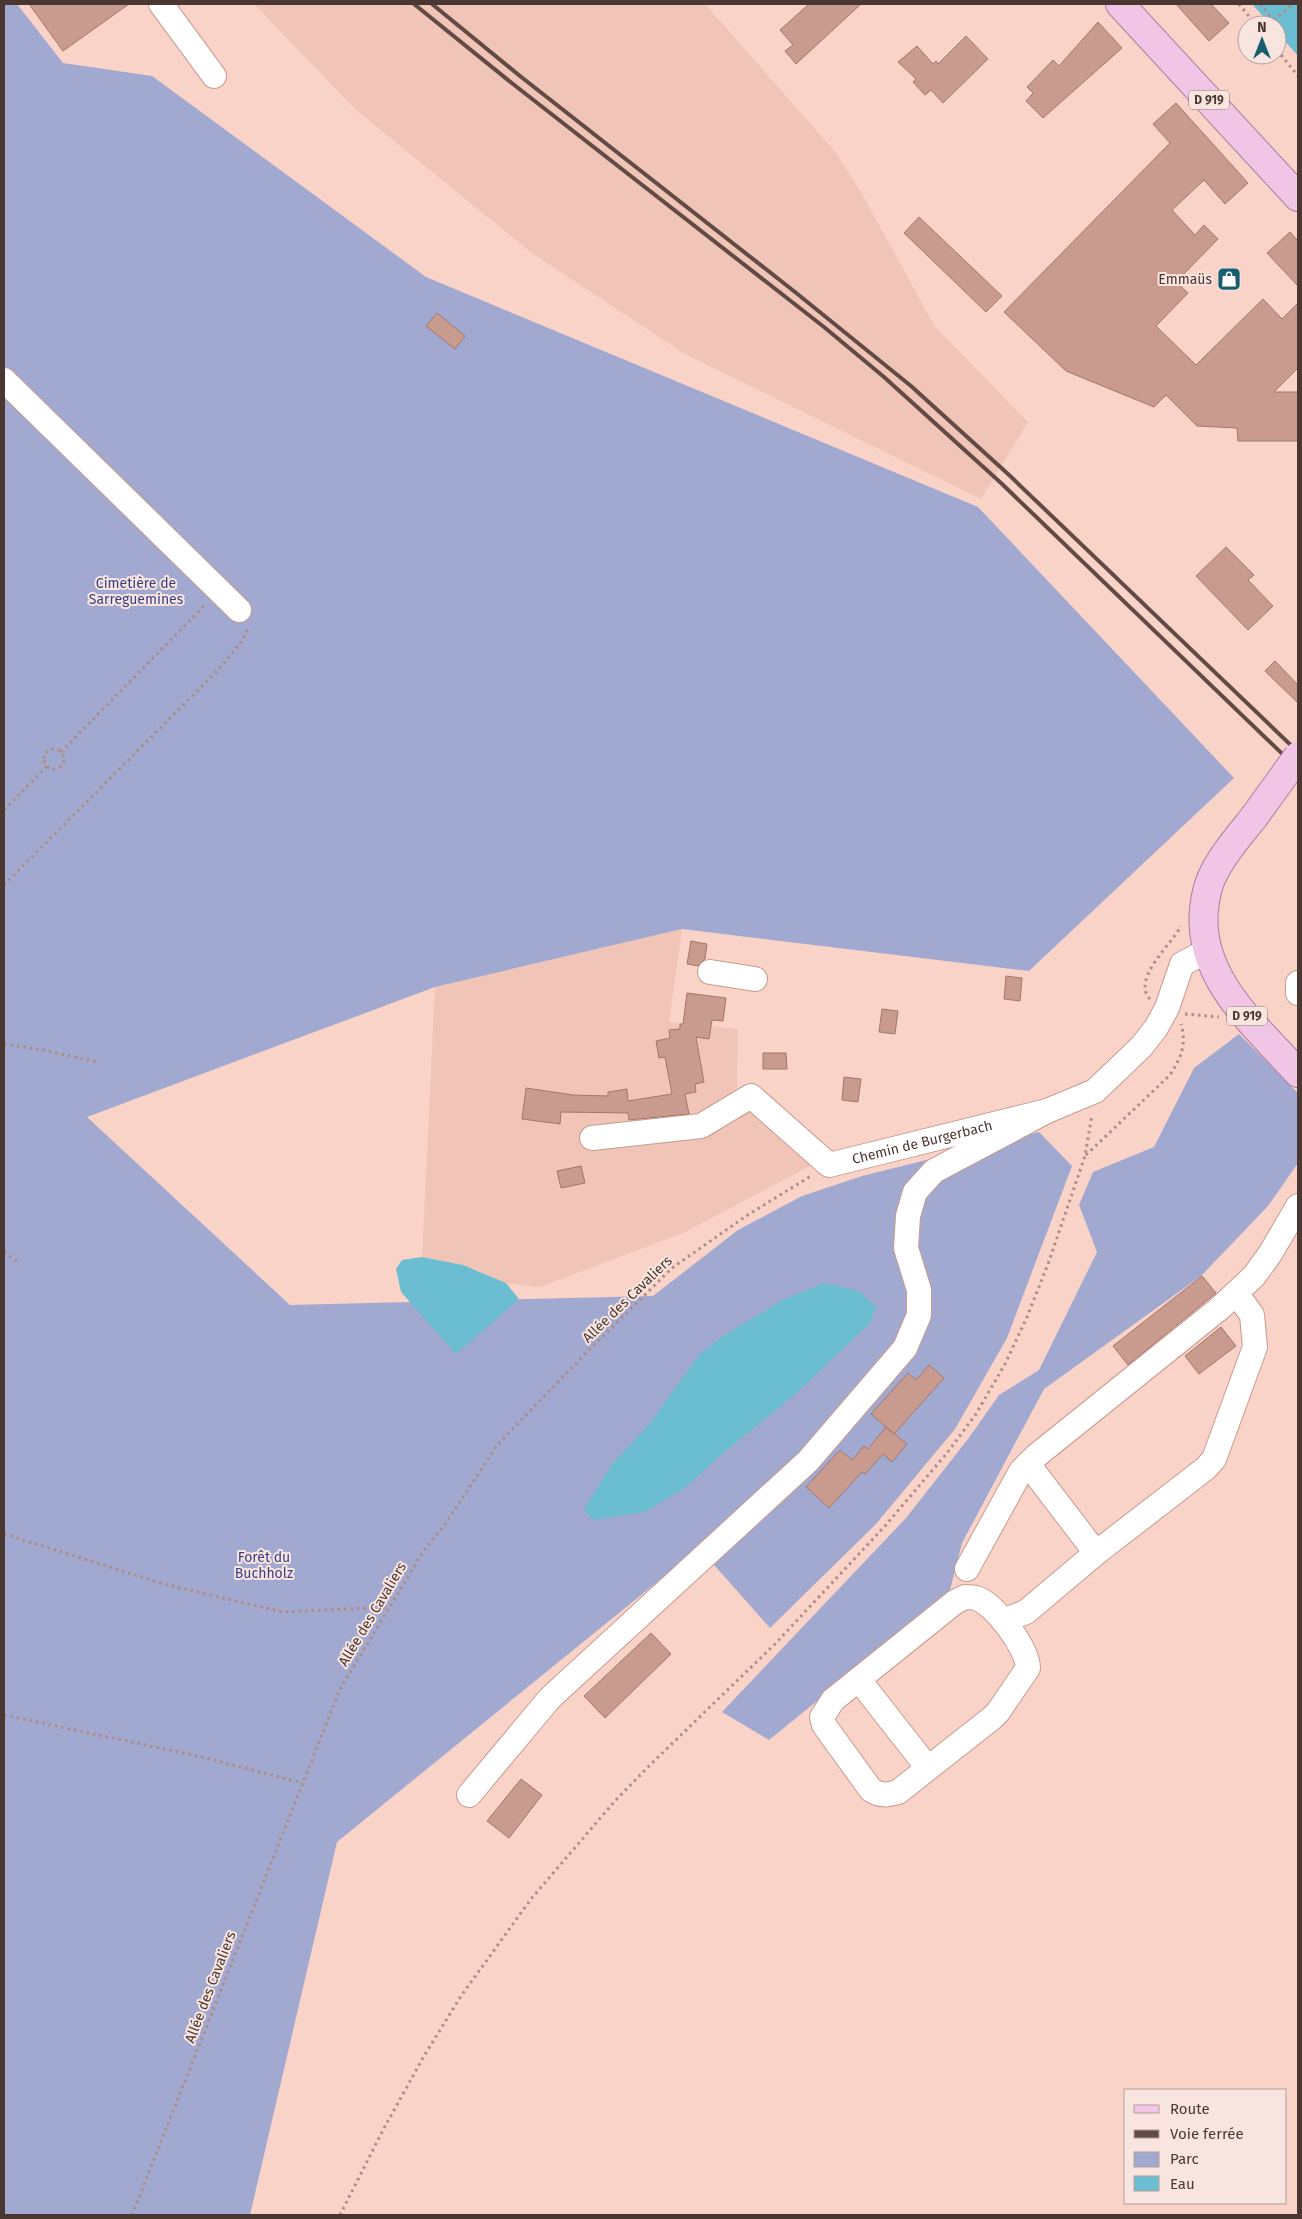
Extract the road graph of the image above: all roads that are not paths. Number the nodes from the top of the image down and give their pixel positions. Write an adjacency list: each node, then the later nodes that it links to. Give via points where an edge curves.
1 (161, 4): 3 (street)
2 (1120, 4): 4 (main road, D 919)
3 (214, 76)
4 (1298, 197)
5 (4, 380): 6 (street)
6 (239, 610)
7 (1298, 756): 8 (main road, D 919, bridge, via 1210,880 1203,920)
8 (1207, 952): 13 (main road, D 919, via 1221,984); 14 (street, Chemin de Burgerbach, via 1182,964 1172,1012 1141,1047 1096,1091)
9 (710, 972): 10 (street)
10 (755, 978)
11 (1298, 984): 12 (street)
12 (1298, 993)
13 (1298, 1073)
14 (1047, 1111): 15 (street, Chemin de Burgerbach, via 829,1166 751,1096 701,1126); 24 (street, via 934,1171 915,1192 908,1216 906,1248 919,1290 919,1315 905,1348 808,1461 550,1698)
15 (592, 1138)
16 (1298, 1206): 17 (street, via 1270,1254)
17 (1236, 1293): 18 (street); 19 (street, via 1252,1315 1255,1347 1214,1459)
18 (1028, 1464): 19 (street); 20 (street, via 1021,1471)
19 (1096, 1553): 21 (street, via 1026,1612)
20 (967, 1569)
21 (1003, 1621): 22 (street, via 976,1598 965,1597); 23 (street, via 1024,1650 1028,1668 998,1712)
22 (859, 1680): 23 (street); 23 (street, via 833,1700 822,1717 824,1725 871,1790 887,1795 898,1792)
23 (928, 1768)
24 (469, 1795)

